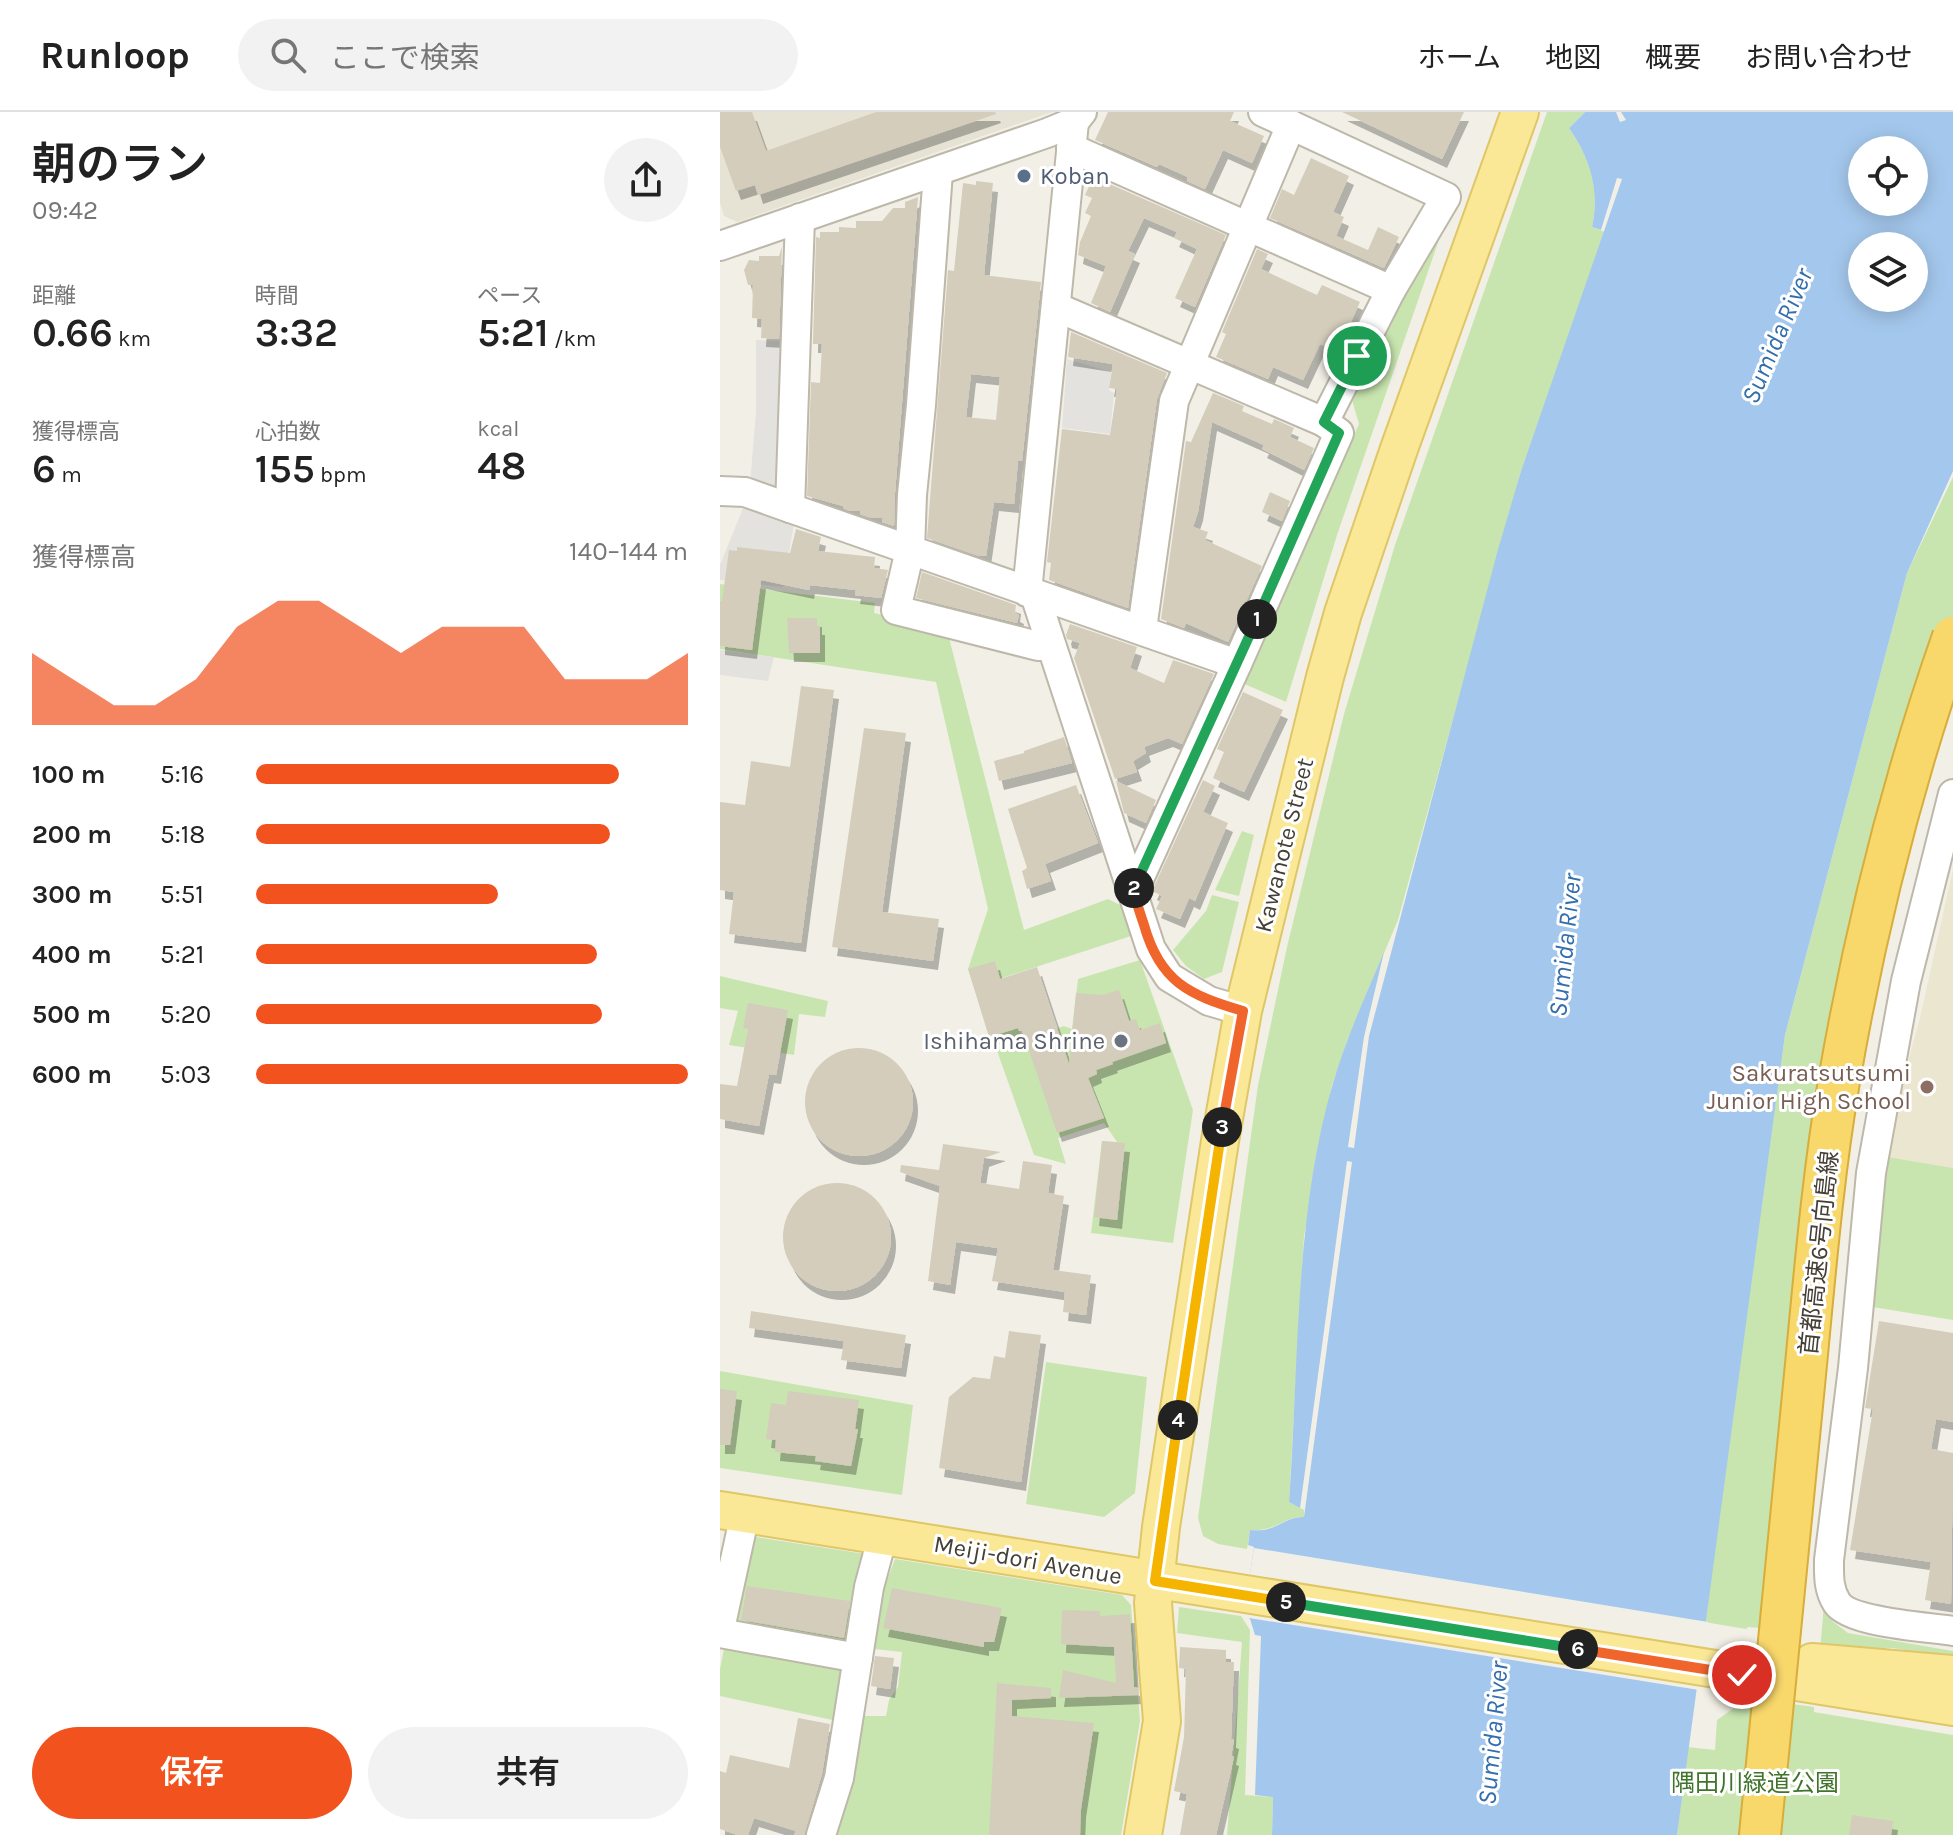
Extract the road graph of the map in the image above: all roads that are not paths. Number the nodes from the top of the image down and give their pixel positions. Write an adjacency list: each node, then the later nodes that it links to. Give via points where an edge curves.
1 (1263, 112): 3 (street)
2 (1520, 112): 24 (main road, Kawanote Street, via 1343,613)
3 (1291, 125): 7 (street); 9 (street, via 1446,197)
4 (1076, 127): 5 (street); 7 (street); 10 (street)
5 (938, 172): 6 (street); 15 (street)
6 (800, 218): 8 (street); 14 (street)
7 (1246, 228): 9 (street); 11 (street)
8 (720, 246)
9 (1391, 290): 12 (street)
10 (1056, 307): 11 (street); 16 (street)
11 (1189, 362): 12 (street); 17 (street, via 1174,401)
12 (1324, 422): 20 (street, via 1339,433)
13 (720, 491): 14 (street, via 745,492)
14 (790, 508): 15 (street)
15 (910, 550): 16 (street); 19 (street, via 896,610)
16 (1031, 593): 17 (street); 19 (street)
17 (1142, 629): 20 (street)
18 (1953, 637): 37 (highway, 首都高速6号向島線, bridge, via 1894,826 1839,1083)
19 (1051, 646): 23 (street)
20 (1237, 664): 23 (street)
21 (1953, 716): 38 (highway, 首都高速6号向島線, via 1895,933 1861,1111 1815,1492)
22 (1953, 794): 30 (street, via 1906,981 1871,1173 1829,1585 1838,1606 1857,1616)
23 (1134, 890): 24 (street, via 1151,949 1169,977 1209,1001)
24 (1243, 1011): 28 (main road, Kawanote Street)
25 (720, 1488): 28 (main road, Meiji-dori Avenue, via 962,1524)
26 (732, 1512): 27 (main road, Meiji-dori Avenue); 29 (street)
27 (883, 1535): 28 (main road, Meiji-dori Avenue); 31 (street)
28 (1156, 1569): 32 (main road, Meiji-dori Avenue); 36 (main road, Kawanote Street, via 1162,1721)
29 (720, 1631): 31 (street)
30 (1953, 1631)
31 (858, 1658): 35 (street, via 839,1778)
32 (1744, 1664): 33 (main road, Meiji-dori Avenue); 34 (main road, Meiji-dori Avenue)
33 (1953, 1674)
34 (1953, 1707)
35 (821, 1835)
36 (1143, 1835)
37 (1760, 1835)
38 (1784, 1835)

